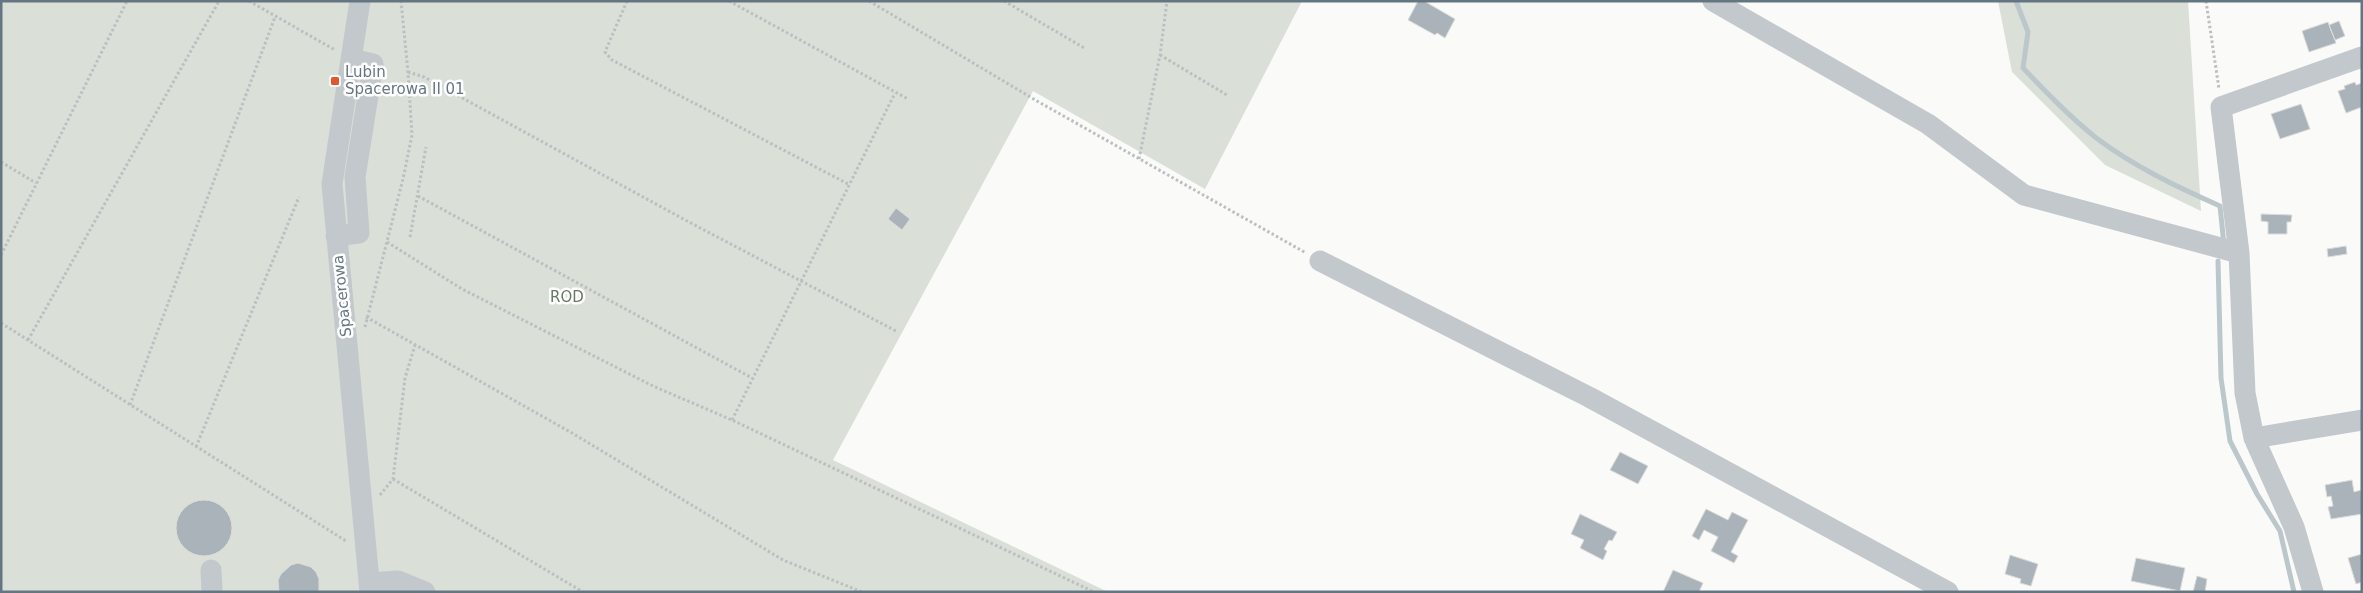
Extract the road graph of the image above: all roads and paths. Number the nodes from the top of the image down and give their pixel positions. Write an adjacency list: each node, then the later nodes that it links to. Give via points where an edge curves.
1 (127, 1): 26 (path)
2 (219, 1): 40 (path)
3 (249, 1): 13 (path)
4 (360, 1): 17 (street, Spacerowa)
5 (401, 1): 18 (path)
6 (627, 1): 27 (path, via 605,52 612,60)
7 (729, 1): 19 (path)
8 (869, 1): 24 (path)
9 (1004, 1): 14 (path)
10 (1167, 1): 15 (path)
11 (1713, 1): 32 (street, via 1928,124 2024,195)
12 (2206, 1): 22 (path)
13 (275, 17): 17 (path); 43 (path)
14 (1086, 49)
15 (1160, 55): 20 (path); 24 (path)
16 (2362, 56): 22 (street)
17 (351, 59): 50 (street, Spacerowa, via 333,168 336,236)
18 (408, 72): 31 (path, via 412,135); 35 (path)
19 (895, 93): 21 (path); 27 (path)
20 (1227, 95)
21 (908, 99)
22 (2221, 107): 32 (street)
23 (426, 148): 28 (path)
24 (1139, 159): 34 (path)
25 (1, 162): 26 (path)
26 (36, 183): 33 (path)
27 (850, 184): 35 (path)
28 (418, 196): 30 (path); 42 (path)
29 (299, 197): 47 (path)
30 (410, 237)
31 (387, 242): 36 (path); 44 (path, via 471,294 653,386)
32 (2239, 253): 46 (street, via 2245,393)
33 (1, 255)
34 (1320, 261): 58 (street, via 1589,397)
35 (800, 281): 38 (path); 42 (path)
36 (366, 317): 39 (path); 41 (path)
37 (1, 322): 40 (path)
38 (896, 331)
39 (365, 332)
40 (28, 340): 43 (path)
41 (415, 345): 48 (path, via 405,378); 56 (path, via 572,433 783,560)
42 (752, 378): 44 (path)
43 (130, 405): 47 (path)
44 (732, 420): 57 (path)
45 (2362, 420): 46 (street)
46 (2254, 438): 59 (street, via 2294,527)
47 (196, 447): 50 (path, via 356,546)
48 (394, 478): 49 (path, via 377,498); 55 (path)
49 (376, 488)
50 (365, 548): 52 (street, Spacerowa)
51 (210, 570): 53 (street)
52 (370, 588): 54 (street, via 398,581)
53 (212, 592)
54 (425, 592)
55 (583, 592)
56 (862, 592)
57 (1094, 592)
58 (1948, 592)
59 (2313, 592)

